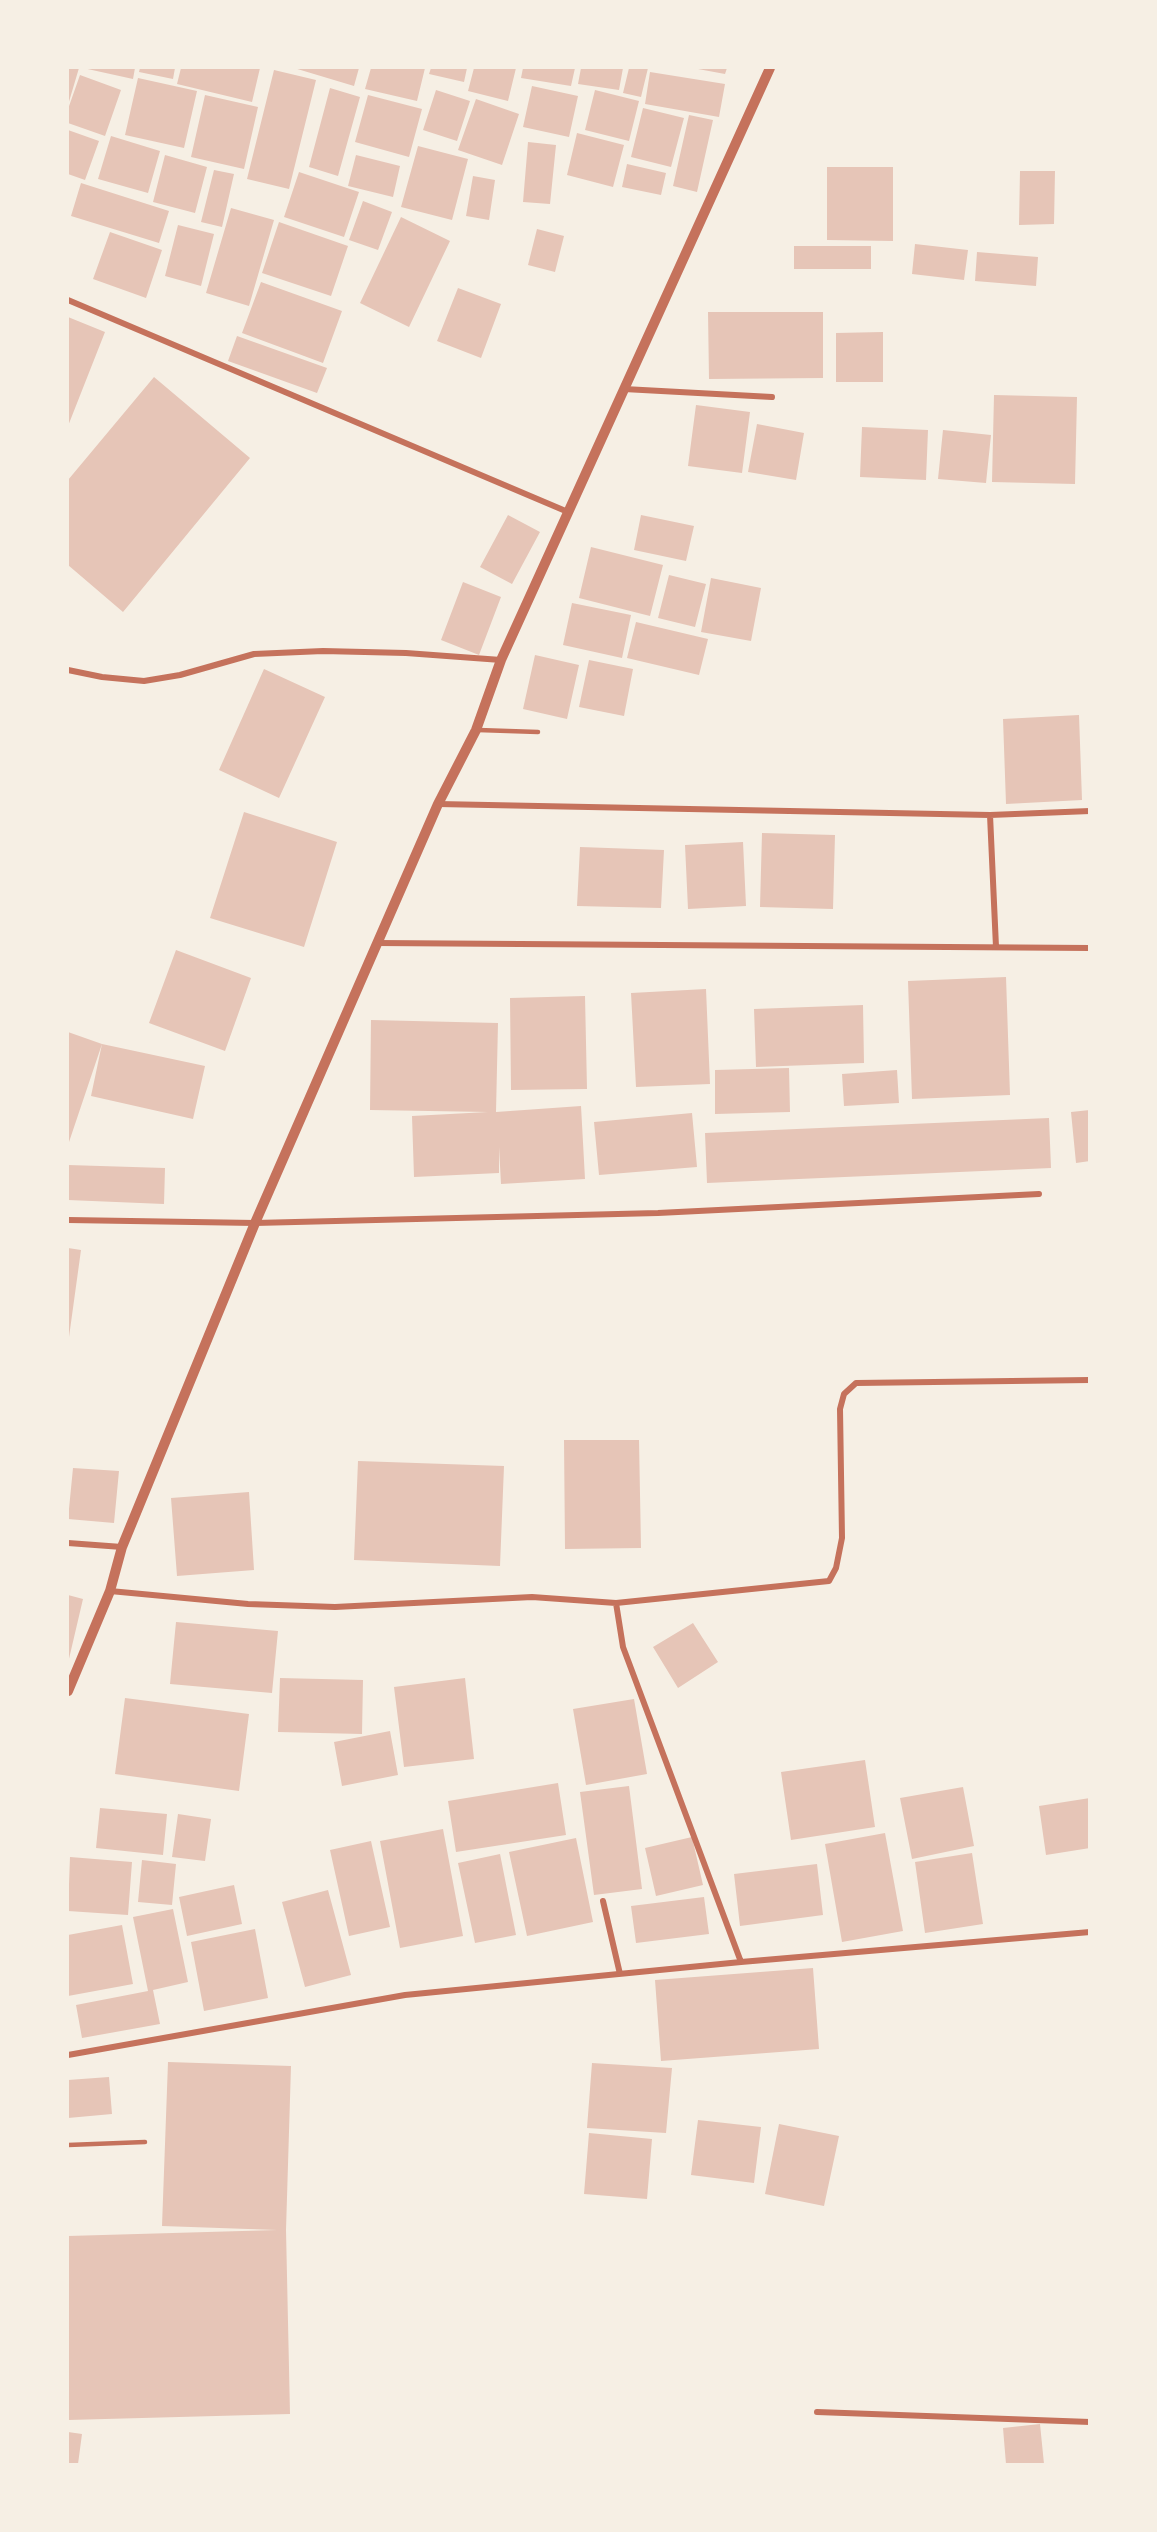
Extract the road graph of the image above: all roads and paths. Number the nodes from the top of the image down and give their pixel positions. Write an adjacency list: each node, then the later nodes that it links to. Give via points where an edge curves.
1 (770, 68): 3 (street)
2 (68, 300): 5 (street)
3 (624, 389): 4 (street); 5 (street)
4 (772, 397)
5 (568, 512): 6 (street)
6 (501, 660): 7 (street, via 406,653 254,654 144,681); 8 (street)
7 (68, 670)
8 (476, 730): 9 (lane); 10 (street)
9 (538, 732)
10 (438, 804): 12 (street); 13 (street)
11 (1089, 811): 12 (street)
12 (990, 815): 14 (street)
13 (377, 943): 14 (street); 18 (street)
14 (996, 947): 15 (street)
15 (1089, 948)
16 (1039, 1194): 18 (street, via 658,1213)
17 (68, 1220): 18 (street)
18 (255, 1223): 21 (street)
19 (1089, 1380): 23 (street, via 856,1383 844,1394 840,1409 842,1538 829,1581)
20 (68, 1543): 21 (street)
21 (122, 1546): 22 (street)
22 (110, 1591): 23 (street, via 248,1604 335,1607 532,1597); 24 (street)
23 (616, 1603): 27 (street, via 623,1647)
24 (68, 1691)
25 (603, 1901): 28 (street)
26 (1089, 1932): 27 (street)
27 (741, 1962): 28 (street)
28 (620, 1974): 29 (street, via 405,1995)
29 (68, 2055)
30 (145, 2142): 31 (lane)
31 (68, 2145)
32 (817, 2412): 33 (street)
33 (1089, 2422)

